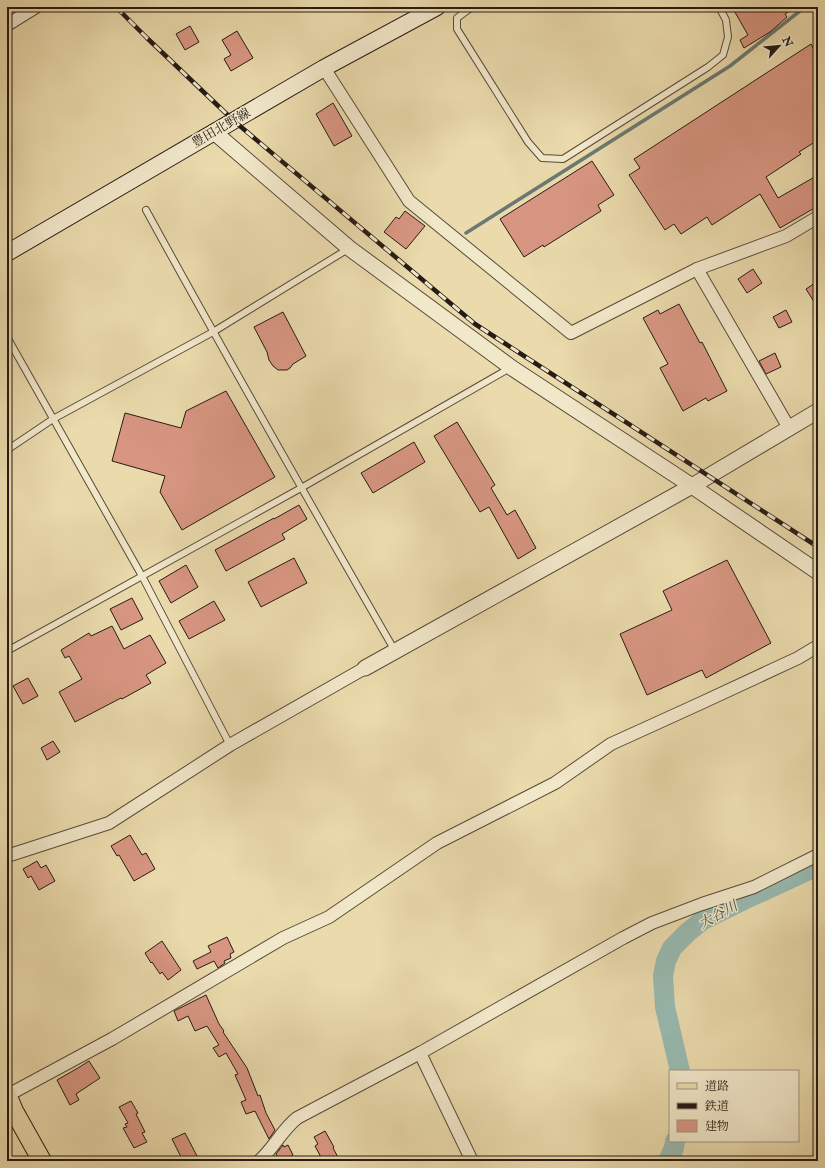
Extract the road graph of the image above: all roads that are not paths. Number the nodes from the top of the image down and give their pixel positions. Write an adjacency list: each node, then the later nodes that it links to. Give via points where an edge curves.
1 (36, 7): 5 (street)
2 (437, 7): 6 (main road, 豊田北野線)
3 (472, 7): 4 (lane, via 458,18 457,29 528,142 542,158 562,159 723,55 728,37 726,20)
4 (719, 7)
5 (7, 25)
6 (324, 68): 7 (main road, 豊田北野線); 12 (street, via 409,200 571,333)
7 (214, 132): 10 (street); 11 (main road, 豊田北野線)
8 (146, 210): 13 (lane)
9 (818, 217): 12 (street, via 786,236)
10 (349, 248): 13 (lane); 15 (street)
11 (7, 253)
12 (697, 269): 18 (street)
13 (213, 332): 17 (lane); 21 (lane)
14 (7, 337): 17 (lane)
15 (512, 368): 20 (street); 21 (lane)
16 (818, 411): 18 (street)
17 (53, 419): 19 (lane); 23 (lane)
18 (789, 428): 20 (street)
19 (7, 450)
20 (692, 486): 22 (street); 26 (street)
21 (301, 488): 23 (lane); 26 (lane)
22 (818, 572)
23 (142, 576): 25 (lane); 28 (lane)
24 (818, 646): 32 (street, via 798,658 611,744 555,783 437,843 329,917 283,938)
25 (7, 651)
26 (396, 652): 27 (street)
27 (365, 668): 28 (street)
28 (230, 745): 30 (street, via 109,823)
29 (818, 855): 31 (street, via 754,887 652,923)
30 (7, 856)
31 (420, 1053): 34 (street, via 297,1118); 35 (street)
32 (9, 1103): 33 (main road)
33 (42, 1161)
34 (260, 1161)
35 (472, 1161)

